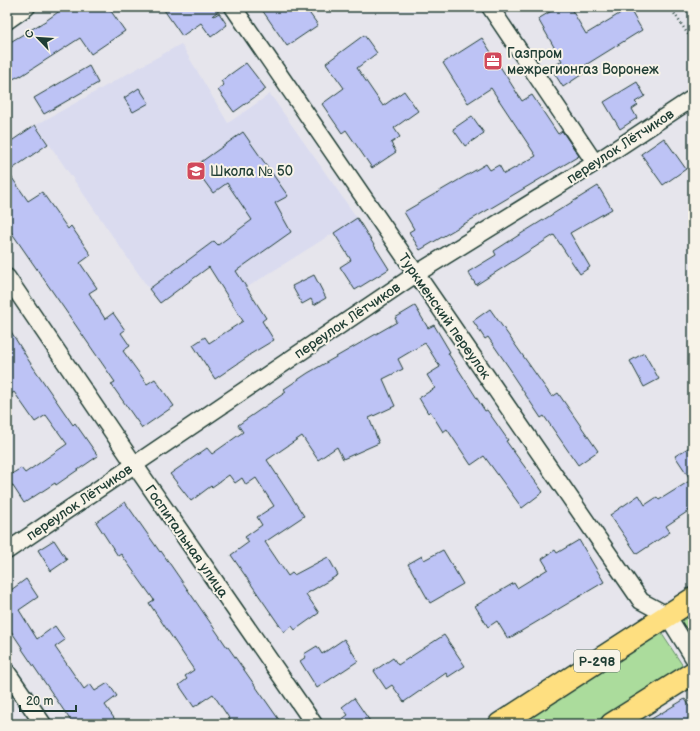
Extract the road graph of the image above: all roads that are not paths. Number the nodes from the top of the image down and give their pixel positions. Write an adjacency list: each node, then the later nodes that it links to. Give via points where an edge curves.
1 (27, 7): 4 (street)
2 (233, 7): 7 (street, Туркменский переулок)
3 (490, 7): 6 (street)
4 (7, 20)
5 (693, 98): 6 (street, переулок Лётчиков)
6 (595, 163): 7 (street, переулок Лётчиков)
7 (416, 274): 9 (street, переулок Лётчиков); 12 (street, Туркменский переулок, via 641,601)
8 (7, 277): 9 (street, Госпитальная улица)
9 (134, 464): 10 (street, переулок Лётчиков); 17 (street, Госпитальная улица)
10 (7, 551)
11 (693, 599): 12 (highway, Р-298)
12 (667, 615): 13 (street); 18 (highway, Р-298)
13 (693, 657)
14 (7, 672): 16 (street)
15 (693, 673): 19 (highway)
16 (43, 724)
17 (314, 724)
18 (500, 724)
19 (612, 724)

